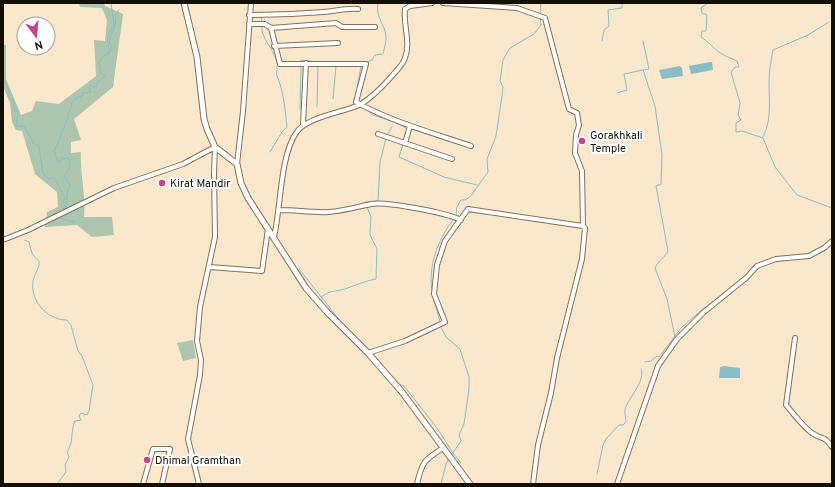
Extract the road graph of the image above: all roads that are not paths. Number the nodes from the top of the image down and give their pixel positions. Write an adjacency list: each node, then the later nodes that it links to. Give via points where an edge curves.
1 (184, 3): 21 (street, via 197,57 204,119)
2 (250, 3): 8 (street)
3 (404, 3): 7 (street)
4 (432, 3): 7 (street)
5 (443, 3): 26 (street, via 516,8 545,18 569,109 577,113 579,125 575,153 582,171)
6 (358, 9): 8 (street)
7 (405, 9): 15 (street, via 403,19 407,34 406,57 380,89)
8 (249, 15): 9 (street)
9 (249, 24): 11 (street, via 265,24); 23 (street)
10 (375, 27): 11 (street, via 342,27 336,23)
11 (271, 28): 13 (street)
12 (338, 43): 13 (street)
13 (274, 46): 14 (street, via 280,64)
14 (306, 63): 15 (street, via 366,64 356,102); 16 (street)
15 (360, 104): 16 (street); 17 (street, via 366,109)
16 (303, 124): 24 (street, via 290,144 285,163)
17 (410, 126): 19 (street); 20 (street)
18 (378, 134): 19 (street)
19 (405, 143): 22 (street)
20 (472, 146)
21 (215, 147): 23 (street); 29 (street, via 183,164 114,188); 31 (street, via 215,237)
22 (452, 158)
23 (238, 164): 27 (street, via 243,188)
24 (280, 210): 25 (street, via 328,212 384,204); 28 (street)
25 (461, 220): 26 (street, via 468,209); 33 (street, via 445,241 437,265 434,294 445,322 405,341)
26 (583, 226): 41 (street, via 585,228 582,259 538,445)
27 (268, 229): 28 (street); 31 (street, via 262,271)
28 (274, 237): 33 (street, via 306,288)
29 (3, 240)
30 (832, 241): 42 (street, via 809,256 776,259 757,266 682,334 658,366)
31 (209, 267): 38 (street, via 200,307 197,341 201,360 200,375 188,439)
32 (795, 338): 34 (street, via 786,405 802,424 812,433 826,438)
33 (368, 353): 35 (street, via 402,392)
34 (832, 447)
35 (442, 448): 39 (street, via 423,462); 40 (street)
36 (143, 484): 37 (street, via 153,449 157,448 170,449)
37 (162, 484)
38 (199, 484)
39 (417, 484)
40 (470, 484)
41 (533, 484)
42 (617, 484)

